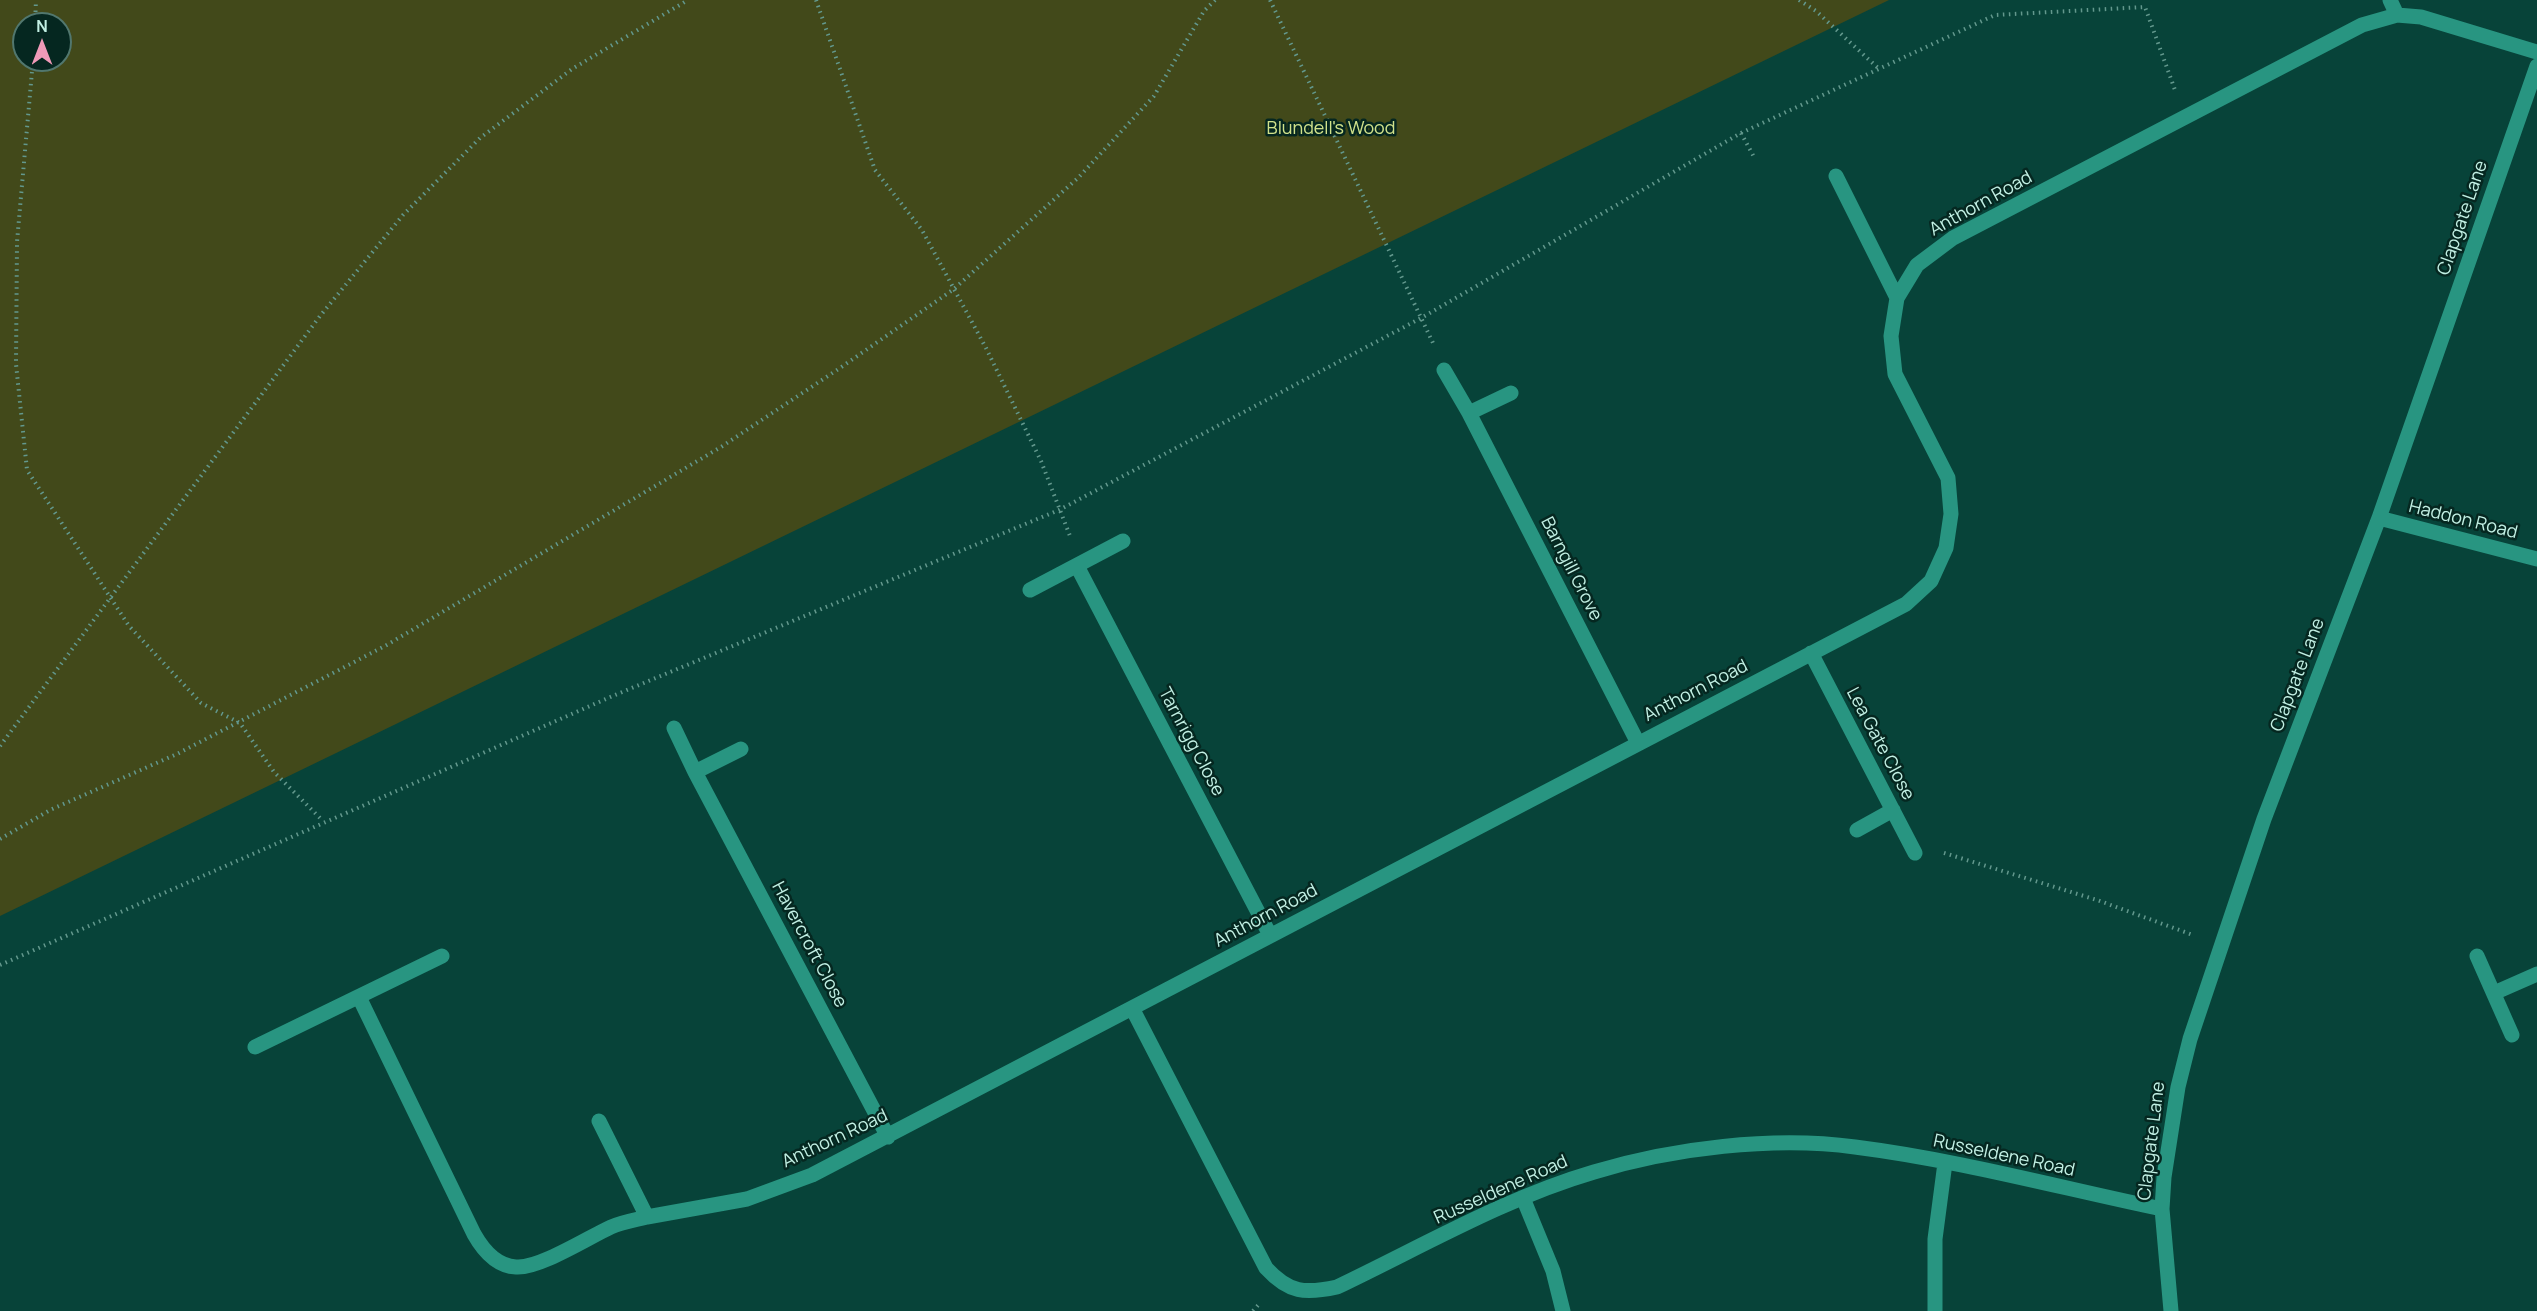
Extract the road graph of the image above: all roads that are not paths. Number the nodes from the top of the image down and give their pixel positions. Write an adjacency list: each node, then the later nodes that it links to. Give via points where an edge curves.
1 (2390, 0): 2 (street)
2 (2397, 15): 3 (street, Anthorn Road, via 2421,17); 6 (street, Anthorn Road, via 2362,25 1953,238 1917,264)
3 (2537, 52)
4 (2537, 66): 10 (street, Clapgate Lane)
5 (1836, 176): 6 (street)
6 (1897, 298): 15 (street, Anthorn Road, via 1891,336 1895,374 1948,478 1950,514 1946,548 1931,581 1906,604)
7 (1444, 370): 9 (street, Barngill Grove)
8 (1510, 393): 9 (street)
9 (1468, 413): 17 (street, Barngill Grove)
10 (2379, 518): 12 (street, Haddon Road); 36 (street, Clapgate Lane, via 2264,819 2190,1040 2178,1087)
11 (1123, 541): 13 (street)
12 (2537, 560)
13 (1077, 566): 14 (street); 23 (street, Tarnrigg Close)
14 (1030, 590)
15 (1811, 653): 17 (street, Anthorn Road); 20 (street, Lea Gate Close)
16 (674, 728): 19 (street, Havercroft Close)
17 (1638, 743): 23 (street, Anthorn Road)
18 (741, 749): 19 (street)
19 (695, 772): 33 (street, Havercroft Close)
20 (1893, 810): 21 (street); 22 (street, Lea Gate Close)
21 (1857, 830)
22 (1913, 848)
23 (1270, 935): 29 (street, Anthorn Road)
24 (442, 956): 28 (street)
25 (2478, 956): 27 (street)
26 (2537, 974): 27 (street)
27 (2494, 993): 30 (street)
28 (359, 997): 31 (street); 37 (street, Anthorn Road, via 474,1234 492,1256 519,1268 613,1226)
29 (1132, 1008): 33 (street, Anthorn Road); 35 (street, Russeldene Road, via 1266,1268 1278,1282 1297,1291 1337,1287)
30 (2512, 1035)
31 (255, 1047)
32 (599, 1121): 37 (street)
33 (888, 1137): 37 (street, Anthorn Road, via 812,1175 747,1199)
34 (1945, 1163): 35 (street, Russeldene Road, via 1854,1147 1763,1145 1654,1157 1593,1172); 36 (street, Russeldene Road); 39 (street, via 1935,1239)
35 (1522, 1198): 38 (street, via 1553,1271)
36 (2162, 1209): 40 (street, Clapgate Lane)
37 (647, 1217)
38 (1563, 1311)
39 (1935, 1311)
40 (2171, 1311)

